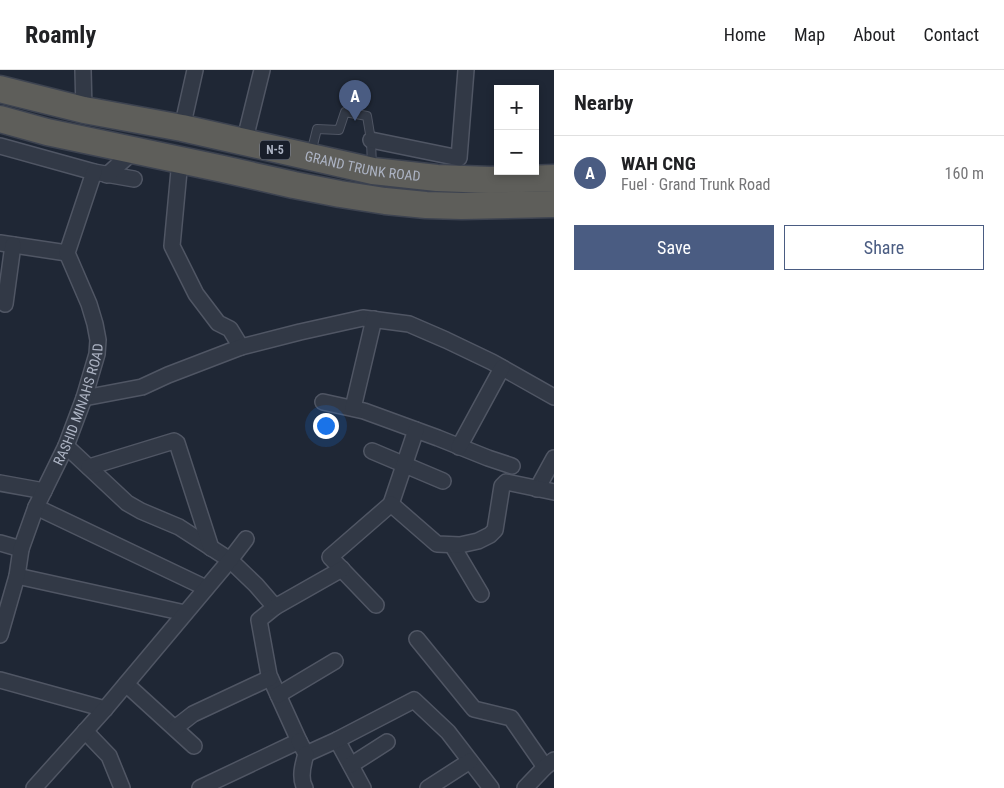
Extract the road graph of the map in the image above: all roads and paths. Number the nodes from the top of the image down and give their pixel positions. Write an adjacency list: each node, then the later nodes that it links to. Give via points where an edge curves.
1 (83, 70): 6 (street)
2 (195, 70): 8 (street)
3 (262, 70): 10 (street)
4 (466, 70): 9 (street, via 459,158)
5 (0, 89): 6 (highway, GRAND TRUNK ROAD / N-5)
6 (84, 110): 8 (highway, GRAND TRUNK ROAD / N-5)
7 (0, 119): 12 (highway, GRAND TRUNK ROAD / N-5)
8 (182, 128): 10 (highway, GRAND TRUNK ROAD / N-5)
9 (371, 140): 13 (lane, via 367,116 345,112 339,130 318,129); 15 (lane)
10 (244, 142): 13 (highway, GRAND TRUNK ROAD / N-5)
11 (0, 146): 16 (street)
12 (135, 150): 14 (highway, GRAND TRUNK ROAD / N-5); 16 (street)
13 (310, 158): 15 (highway, GRAND TRUNK ROAD / N-5)
14 (180, 160): 19 (highway, GRAND TRUNK ROAD / N-5, via 385,201 462,206); 24 (street, via 172,246 196,294 218,323 230,329)
15 (373, 172): 17 (highway, GRAND TRUNK ROAD / N-5, via 490,180)
16 (100, 174): 18 (street); 21 (street)
17 (554, 178)
18 (134, 179)
19 (554, 204)
20 (6, 244): 21 (street); 22 (street)
21 (67, 254): 27 (street, RASHID MINAHS ROAD, via 89,304 98,340)
22 (5, 304)
23 (374, 320): 24 (street, via 363,318); 25 (street, via 409,324); 29 (street)
24 (241, 348): 27 (street, via 142,387)
25 (502, 368): 26 (street); 32 (street)
26 (554, 397)
27 (84, 398): 31 (street, RASHID MINAHS ROAD)
28 (323, 402): 29 (street)
29 (353, 408): 30 (street)
30 (416, 430): 32 (street); 35 (street)
31 (66, 446): 37 (street); 41 (street, RASHID MINAHS ROAD)
32 (459, 447): 36 (street)
33 (372, 451): 35 (street)
34 (554, 458): 40 (street)
35 (404, 466): 38 (street); 43 (street)
36 (512, 466)
37 (89, 467): 48 (street, via 127,503 179,527); 48 (street, via 174,441)
38 (443, 481)
39 (0, 484): 41 (street)
40 (537, 489): 42 (street); 47 (street, via 506,482 502,486 495,530 478,541)
41 (44, 491): 44 (street, RASHID MINAHS ROAD)
42 (554, 492)
43 (391, 504): 47 (street, via 437,544); 51 (street, via 330,557)
44 (36, 507): 49 (street, RASHID MINAHS ROAD); 53 (street)
45 (246, 540): 50 (street)
46 (0, 543): 49 (street)
47 (452, 545): 54 (street)
48 (211, 548): 50 (street)
49 (21, 549): 52 (street, RASHID MINAHS ROAD)
50 (230, 560): 53 (street); 56 (street)
51 (342, 569): 55 (street); 56 (street)
52 (17, 576): 57 (street); 58 (street, RASHID MINAHS ROAD)
53 (206, 588): 57 (street)
54 (481, 594)
55 (376, 605)
56 (275, 607): 61 (street, via 259,620)
57 (185, 613): 63 (street)
58 (1, 628)
59 (417, 639): 73 (street, via 474,708 511,718)
60 (335, 661): 64 (street)
61 (270, 678): 64 (street); 66 (street, via 193,714)
62 (0, 680): 65 (street)
63 (126, 684): 65 (street); 66 (street)
64 (278, 695): 71 (street)
65 (105, 709): 67 (street)
66 (175, 728): 70 (street)
67 (85, 731): 75 (street, via 109,756); 76 (street)
68 (337, 740): 71 (street); 72 (street, via 414,700 448,732); 74 (street)
69 (387, 742): 74 (street)
70 (194, 746)
71 (302, 747): 77 (street); 78 (street)
72 (470, 761): 80 (street); 81 (street)
73 (549, 763): 82 (street)
74 (351, 765): 79 (street)
75 (116, 786)
76 (34, 788)
77 (200, 788)
78 (305, 788)
79 (363, 788)
80 (428, 788)
81 (491, 788)
82 (525, 788)

